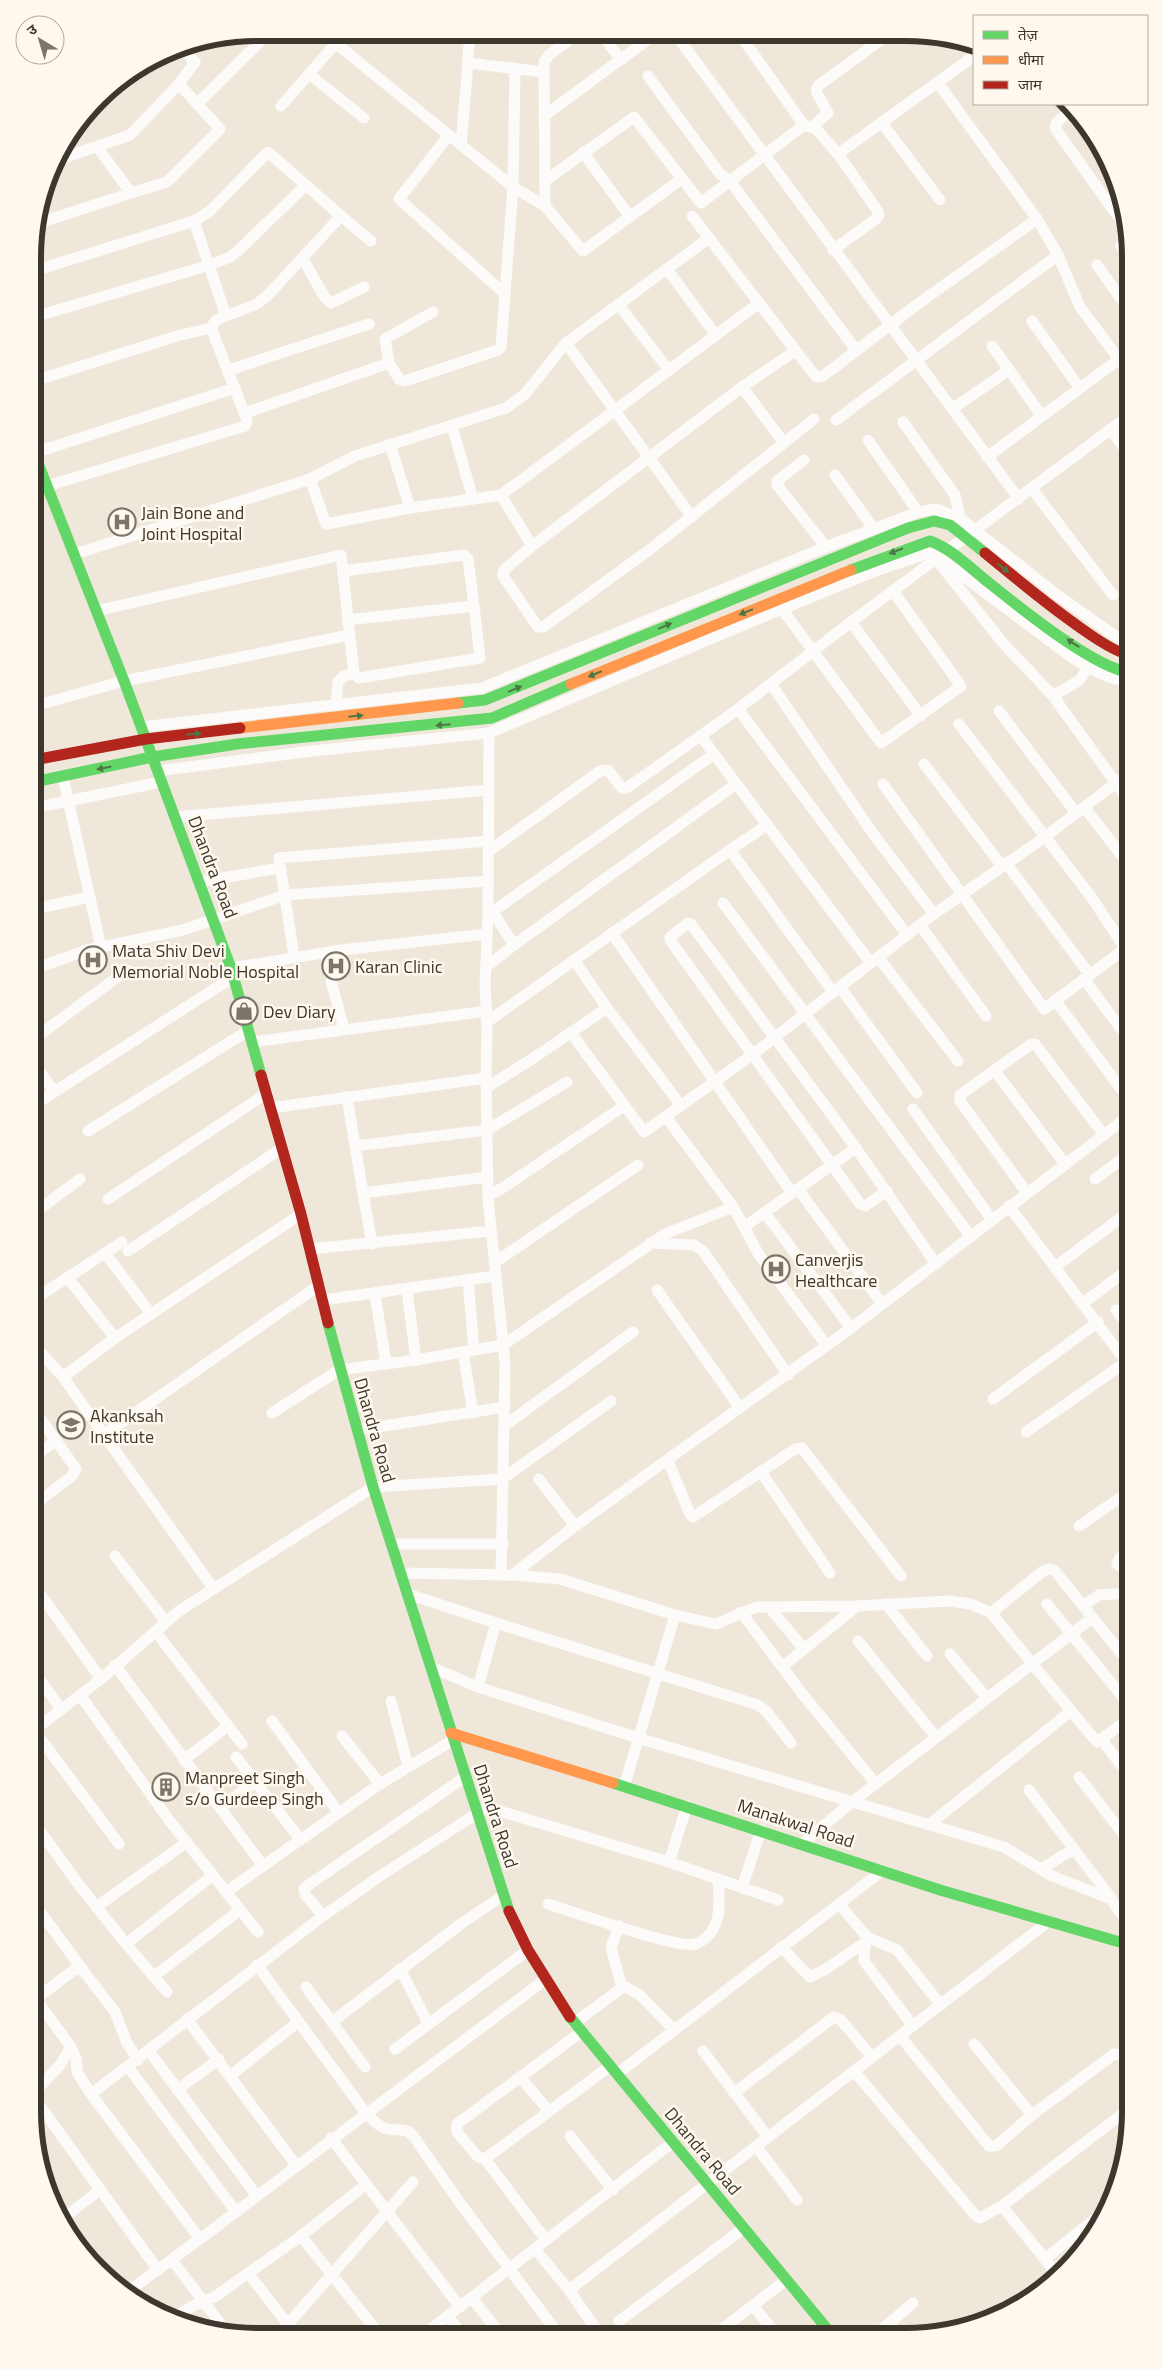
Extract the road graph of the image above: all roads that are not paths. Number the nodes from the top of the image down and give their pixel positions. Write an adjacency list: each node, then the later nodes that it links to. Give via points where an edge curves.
1 (261, 41): 21 (street)
2 (333, 41): 10 (street)
3 (469, 41): 14 (street)
4 (569, 41): 16 (street, via 546,58)
5 (607, 41): 13 (street)
6 (646, 41): 13 (street)
7 (680, 41): 33 (street)
8 (744, 41): 27 (street)
9 (878, 41): 27 (street, via 818,86 816,92 828,113)
10 (336, 43): 17 (street); 28 (street)
11 (187, 54): 20 (street, via 195,62)
12 (973, 57): 19 (street)
13 (621, 60): 24 (street)
14 (467, 65): 15 (street, via 470,62); 29 (street)
15 (515, 68): 16 (street); 39 (street)
16 (543, 72): 24 (street)
17 (309, 74): 22 (street); 25 (street)
18 (648, 76): 37 (street, via 720,174)
19 (938, 83): 26 (street); 47 (street)
20 (178, 84): 21 (street); 30 (street, via 136,130)
21 (197, 104): 40 (street, via 218,125 219,132 167,182)
22 (281, 106)
23 (1067, 114): 46 (street, via 1057,122 1057,131)
24 (544, 116): 35 (street)
25 (364, 118)
26 (882, 123): 32 (street); 41 (street)
27 (808, 126): 32 (street); 33 (street)
28 (449, 136): 29 (street); 60 (street, via 399,199)
29 (462, 145): 39 (street)
30 (98, 148): 34 (street); 40 (street)
31 (583, 152): 35 (street); 36 (street, via 634,117); 45 (street)
32 (838, 154): 52 (street, via 879,215)
33 (764, 156): 37 (street); 52 (street)
34 (66, 158)
35 (546, 180): 42 (street)
36 (680, 180): 37 (street, via 701,203); 45 (street)
37 (730, 181): 74 (street)
38 (306, 185): 43 (street); 49 (street, via 268,152 210,211); 56 (street, via 240,249)
39 (513, 187): 42 (street); 60 (street)
40 (131, 193): 48 (street)
41 (940, 200)
42 (544, 206): 45 (street, via 583,251)
43 (341, 216): 51 (street); 54 (street)
44 (692, 216): 50 (street)
45 (630, 217)
46 (1118, 217)
47 (1037, 219): 53 (street); 69 (street)
48 (44, 221)
49 (194, 221): 56 (street); 57 (street)
50 (708, 238): 58 (street); 62 (street)
51 (370, 241)
52 (833, 250): 69 (street)
53 (1058, 255): 76 (street, via 1080,308); 77 (street)
54 (303, 259): 59 (street, via 331,303); 66 (street, via 257,304)
55 (1097, 264): 61 (street)
56 (210, 265): 65 (street); 66 (street)
57 (41, 269)
58 (667, 269): 63 (street); 71 (street)
59 (364, 288)
60 (505, 294): 78 (street, via 502,343 498,350 405,381 399,380)
61 (1122, 300)
62 (758, 302): 71 (street); 75 (street)
63 (618, 304): 72 (street); 80 (street)
64 (433, 312): 78 (street, via 385,338)
65 (41, 315)
66 (226, 316): 70 (street, via 216,320)
67 (1032, 321): 85 (street)
68 (369, 324): 81 (street)
69 (889, 325): 74 (street); 77 (street)
70 (212, 328): 81 (street); 83 (street)
71 (715, 334): 80 (street)
72 (566, 343): 88 (street); 95 (street, via 532,385 506,408)
73 (992, 346): 82 (street)
74 (856, 350): 75 (street, via 823,376 816,377)
75 (795, 351): 84 (street)
76 (1118, 360): 79 (street); 85 (street)
77 (916, 361): 87 (street); 92 (street)
78 (389, 363): 89 (street)
79 (1122, 365)
80 (668, 369): 88 (street)
81 (229, 370): 86 (street)
82 (1009, 370): 87 (street); 90 (street)
83 (41, 379)
84 (742, 387): 98 (street); 102 (street)
85 (1079, 387): 90 (street)
86 (235, 388): 89 (street); 101 (street)
87 (952, 409): 103 (street)
88 (614, 410): 102 (street); 110 (street)
89 (245, 414): 108 (street, via 245,426)
90 (1041, 414): 103 (street)
91 (814, 419): 98 (street)
92 (836, 420)
93 (1122, 421): 96 (street)
94 (903, 422): 116 (street, via 955,496)
95 (452, 426): 99 (street); 111 (street)
96 (1110, 429): 100 (street); 109 (street)
97 (868, 440): 114 (street)
98 (784, 443): 115 (street)
99 (390, 444): 107 (street, via 340,462); 113 (street)
100 (1122, 445)
101 (41, 451)
102 (648, 456): 115 (street); 119 (street)
103 (987, 456): 112 (street)
104 (804, 460): 120 (street, via 782,476 777,485)
105 (41, 471): 108 (street, Dhandra Road)
106 (835, 474): 117 (street)
107 (310, 479): 113 (street, via 326,524); 121 (street)
108 (47, 486): 121 (street, Dhandra Road)
109 (1032, 489): 112 (street); 125 (street)
110 (501, 495): 111 (street); 119 (street)
111 (473, 499): 113 (street)
112 (1019, 499): 118 (street)
113 (410, 508)
114 (918, 512): 116 (street, via 936,509); 117 (street)
115 (692, 517): 119 (street, via 541,628 503,573)
116 (960, 518): 118 (street)
117 (874, 529): 120 (street)
118 (970, 533): 122 (street); 132 (street); 134 (street, one-way to 134, via 1050,605); 152 (street, one-way to 118, via 485,700 922,523 944,522)
119 (532, 546)
120 (826, 547): 144 (street, via 496,683 468,691)
121 (75, 554): 128 (street, Dhandra Road)
122 (941, 555): 124 (street); 127 (street, via 932,552 922,554); 135 (street, one-way to 122); 136 (street, via 1016,617); 142 (street, via 1003,643); 154 (street, one-way to 154, via 936,542 921,542 492,718 237,744)
123 (343, 571): 126 (street, via 464,555 468,559); 128 (street, via 339,554); 129 (street)
124 (893, 591): 130 (street); 147 (street, via 960,684)
125 (1113, 595)
126 (474, 606): 129 (street); 138 (street, via 480,658 359,678)
127 (782, 609): 133 (street); 150 (street)
128 (96, 611): 139 (street, Dhandra Road)
129 (347, 620): 131 (street)
130 (851, 622): 133 (street); 147 (street)
131 (350, 635): 138 (street); 139 (street)
132 (1122, 640)
133 (812, 651): 141 (street); 147 (street, via 881,743)
134 (1122, 654)
135 (1093, 657): 136 (street); 137 (street)
136 (1089, 669): 140 (street); 142 (street, via 1080,680)
137 (1122, 673)
138 (354, 674): 144 (street, via 344,676 338,682)
139 (124, 681): 143 (street); 149 (street, Dhandra Road)
140 (1122, 681)
141 (771, 684): 145 (street); 186 (street, via 874,835)
142 (1053, 696): 162 (street)
143 (41, 704)
144 (336, 705): 149 (street)
145 (738, 709): 151 (street); 191 (street)
146 (999, 710): 169 (street)
147 (921, 716)
148 (959, 724): 172 (street)
149 (141, 727): 152 (street, Dhandra Road)
150 (489, 733): 157 (street); 165 (street)
151 (701, 736): 153 (street); 173 (street, via 624,790 608,770 600,771)
152 (146, 739): 154 (street, Dhandra Road); 155 (street)
153 (714, 754): 163 (street); 185 (street)
154 (152, 757): 157 (street, Dhandra Road); 158 (street, one-way to 158)
155 (41, 759)
156 (924, 764): 176 (street)
157 (157, 771): 161 (street, Dhandra Road)
158 (63, 777): 160 (street); 167 (street)
159 (1122, 778): 162 (street)
160 (41, 781)
161 (161, 782): 167 (street); 170 (street, Dhandra Road)
162 (1115, 783): 166 (street); 169 (street)
163 (736, 784): 171 (street); 193 (street)
164 (884, 784): 181 (street)
165 (489, 790): 170 (street); 173 (street)
166 (1122, 792)
167 (69, 801): 168 (street); 182 (street)
168 (41, 807)
169 (1080, 810): 172 (street); 175 (street)
170 (175, 817): 179 (street, Dhandra Road)
171 (767, 825): 174 (street); 198 (street)
172 (1045, 837): 176 (street); 192 (street)
173 (489, 846): 177 (street, via 281,857); 178 (street)
174 (730, 850): 189 (street); 205 (street)
175 (1122, 857)
176 (1004, 864): 181 (street); 203 (street)
177 (279, 868): 179 (street); 180 (street)
178 (488, 881): 180 (street); 185 (street)
179 (200, 882): 187 (street, Dhandra Road)
180 (284, 895): 187 (street); 195 (street)
181 (962, 895): 186 (street); 206 (street, via 1042,1007 1044,1009)
182 (90, 897): 184 (street); 194 (street)
183 (723, 903): 208 (street)
184 (41, 908)
185 (490, 914): 190 (street); 193 (street)
186 (934, 914): 188 (street)
187 (214, 920): 194 (street); 202 (street, Dhandra Road)
188 (920, 925): 191 (street); 209 (street)
189 (612, 933): 197 (street); 222 (street)
190 (487, 934): 195 (street); 200 (street)
191 (907, 935): 198 (street)
192 (1122, 943)
193 (514, 945): 200 (street)
194 (101, 947): 199 (street)
195 (294, 956): 202 (street)
196 (1122, 956): 203 (street)
197 (574, 960): 207 (street); 210 (street)
198 (874, 960): 205 (street); 219 (street)
199 (41, 966)
200 (486, 967): 210 (street)
201 (127, 970): 215 (street)
202 (232, 972): 213 (street, Dhandra Road); 226 (street)
203 (1087, 977): 206 (street); 212 (street)
204 (331, 981): 211 (street)
205 (837, 990): 208 (street); 228 (street)
206 (1055, 1000): 225 (street)
207 (607, 1008): 214 (street); 231 (street)
208 (807, 1013): 216 (street); 265 (street)
209 (986, 1016)
210 (487, 1017): 211 (street); 223 (street)
211 (344, 1029): 217 (street)
212 (1122, 1029)
213 (249, 1030): 217 (street, Dhandra Road); 238 (street)
214 (571, 1033): 223 (street); 232 (street)
215 (41, 1035)
216 (776, 1038): 218 (street); 218 (street, via 688,923 670,940); 242 (street)
217 (252, 1042): 227 (street, Dhandra Road)
218 (752, 1055): 222 (street); 246 (street)
219 (958, 1061)
220 (996, 1071): 239 (street, via 1035,1044); 244 (street); 252 (street, via 959,1098)
221 (41, 1073): 226 (street)
222 (713, 1081): 231 (street); 250 (street)
223 (486, 1082): 229 (street); 237 (street)
224 (567, 1082): 237 (street)
225 (1122, 1090)
226 (54, 1091): 230 (street)
227 (267, 1093): 233 (street, Dhandra Road); 255 (street)
228 (916, 1093)
229 (347, 1098): 233 (street); 240 (street)
230 (41, 1100)
231 (680, 1104): 235 (street)
232 (624, 1106): 235 (street, via 644,1132); 254 (street)
233 (271, 1108): 241 (street, Dhandra Road)
234 (913, 1109): 262 (street)
235 (666, 1117): 257 (street)
236 (1122, 1124): 239 (street)
237 (487, 1130): 240 (street); 247 (street)
238 (88, 1131)
239 (1104, 1135): 244 (street)
240 (355, 1146): 253 (street)
241 (282, 1148): 260 (street, Dhandra Road); 269 (street, via 125,1247)
242 (856, 1148): 246 (street); 251 (street)
243 (1122, 1159): 248 (street)
244 (1065, 1164): 252 (street)
245 (638, 1165): 270 (street)
246 (832, 1166): 250 (street); 251 (street, via 862,1206)
247 (488, 1177): 253 (street); 254 (street)
248 (1095, 1179)
249 (80, 1180): 258 (street)
250 (795, 1191): 259 (street); 284 (street)
251 (887, 1191): 271 (street)
252 (1026, 1193): 256 (street)
253 (362, 1194): 267 (street)
254 (488, 1196): 264 (street)
255 (108, 1199)
256 (1009, 1206): 262 (street); 272 (street)
257 (733, 1207): 263 (street); 266 (street)
258 (41, 1208)
259 (766, 1213): 263 (street); 289 (street)
260 (301, 1214): 268 (street, Dhandra Road); 286 (street)
261 (1122, 1217): 272 (street)
262 (992, 1220): 265 (street)
263 (744, 1227): 293 (street, via 759,1254)
264 (491, 1231): 267 (street); 270 (street)
265 (971, 1237): 271 (street)
266 (650, 1243): 292 (street); 301 (street, via 694,1245 703,1251)
267 (372, 1244): 268 (street)
268 (308, 1248): 277 (street, Dhandra Road)
269 (105, 1254): 275 (street); 286 (street)
270 (494, 1264): 274 (street)
271 (936, 1264): 284 (street)
272 (1055, 1267): 283 (street)
273 (1122, 1274): 283 (street)
274 (495, 1276): 276 (street); 292 (street)
275 (68, 1278): 281 (street); 291 (street)
276 (468, 1280): 278 (street); 294 (street)
277 (318, 1286): 282 (street, Dhandra Road); 313 (street)
278 (407, 1290): 280 (street); 297 (street)
279 (657, 1290): 306 (street)
280 (374, 1294): 282 (street); 298 (street)
281 (41, 1295)
282 (323, 1300): 300 (street, Dhandra Road)
283 (1083, 1303): 288 (street)
284 (882, 1304): 289 (street)
285 (1116, 1310): 287 (street)
286 (151, 1314): 291 (street)
287 (1122, 1318)
288 (1098, 1322): 296 (street); 303 (street)
289 (851, 1328): 293 (street)
290 (633, 1332): 310 (street)
291 (115, 1338): 302 (street)
292 (503, 1345): 294 (street); 305 (street)
293 (827, 1346): 301 (street)
294 (468, 1351): 297 (street); 308 (street)
295 (41, 1353): 302 (street)
296 (1122, 1353)
297 (416, 1360): 298 (street)
298 (386, 1363): 300 (street)
299 (1122, 1363): 312 (street)
300 (339, 1370): 307 (street); 311 (street, Dhandra Road)
301 (788, 1375): 306 (street)
302 (63, 1377): 313 (street)
303 (993, 1399)
304 (611, 1401): 318 (street)
305 (504, 1407): 308 (street); 310 (street)
306 (740, 1408): 316 (street)
307 (272, 1413)
308 (473, 1413): 311 (street)
309 (41, 1419): 314 (street)
310 (504, 1426): 318 (street)
311 (358, 1430): 320 (street, Dhandra Road)
312 (1026, 1432)
313 (105, 1434): 334 (street)
314 (56, 1440): 315 (street); 322 (street, via 75,1465 75,1472)
315 (41, 1452)
316 (668, 1461): 317 (street, via 693,1517); 323 (street)
317 (761, 1472): 331 (street); 333 (street, via 794,1449 802,1448)
318 (502, 1479): 320 (street); 326 (street)
319 (540, 1479): 323 (street)
320 (373, 1487): 325 (street, Dhandra Road); 334 (street)
321 (1122, 1496): 324 (street)
322 (41, 1500)
323 (575, 1526): 332 (street)
324 (1079, 1526)
325 (392, 1544): 326 (street); 330 (street, Dhandra Road)
326 (503, 1544): 332 (street)
327 (115, 1556): 347 (street)
328 (1122, 1557): 329 (street, via 1117,1564)
329 (1122, 1568)
330 (402, 1573): 332 (street); 335 (street, Dhandra Road)
331 (830, 1573)
332 (506, 1575): 345 (street, via 560,1579)
333 (901, 1576)
334 (213, 1588): 347 (street)
335 (408, 1594): 348 (street); 358 (street, Dhandra Road)
336 (1122, 1594): 341 (street, via 1099,1595)
337 (41, 1595): 361 (street)
338 (886, 1604): 340 (street); 344 (street, via 949,1601 971,1604); 355 (street)
339 (1047, 1604): 350 (street)
340 (857, 1606): 342 (street); 352 (street)
341 (1083, 1606): 344 (street, via 1050,1569 1043,1571); 346 (street)
342 (769, 1607): 343 (street); 352 (street)
343 (741, 1612): 345 (street, via 716,1624); 359 (street)
344 (991, 1613): 356 (street)
345 (675, 1615): 360 (street)
346 (1092, 1618): 350 (street); 354 (street)
347 (166, 1622): 349 (street)
348 (496, 1623): 360 (street); 363 (street)
349 (156, 1632): 357 (street); 373 (street)
350 (1070, 1634): 356 (street); 365 (street)
351 (858, 1641): 376 (street)
352 (804, 1649): 359 (street)
353 (950, 1654): 366 (street)
354 (1122, 1654)
355 (927, 1656)
356 (1032, 1663): 366 (street); 369 (street)
357 (116, 1665): 361 (street); 383 (street)
358 (431, 1667): 363 (street); 375 (street, Dhandra Road)
359 (782, 1667): 390 (street)
360 (658, 1673): 377 (street); 380 (street, via 758,1705)
361 (101, 1679): 364 (street)
362 (41, 1681): 368 (street)
363 (478, 1687): 377 (street)
364 (80, 1695): 368 (street); 403 (street)
365 (1122, 1696)
366 (987, 1698): 376 (street)
367 (390, 1701): 384 (street)
368 (61, 1709): 372 (street)
369 (1071, 1711): 378 (street, via 1094,1741); 398 (street)
370 (272, 1721): 397 (street)
371 (1122, 1724): 378 (street)
372 (41, 1725)
373 (228, 1726): 381 (street); 383 (street)
374 (342, 1736): 389 (street)
375 (452, 1736): 384 (street); 387 (street, Dhandra Road); 391 (street, Manakwal Road)
376 (936, 1737): 390 (street)
377 (638, 1738): 391 (street); 393 (street)
378 (1102, 1740): 385 (street)
379 (41, 1742): 405 (street)
380 (791, 1743)
381 (242, 1744)
382 (236, 1757): 388 (street)
383 (184, 1760): 395 (street)
384 (408, 1766): 389 (street)
385 (1122, 1766)
386 (1079, 1777): 401 (street)
387 (465, 1778): 396 (street, Dhandra Road); 424 (street, via 307,1886 304,1889 306,1894)
388 (256, 1781): 395 (street); 402 (street)
389 (380, 1784): 397 (street)
390 (876, 1784): 393 (street)
391 (624, 1787): 394 (street, Manakwal Road)
392 (1029, 1790): 406 (street)
393 (852, 1802): 398 (street); 404 (street)
394 (687, 1806): 399 (street, Manakwal Road); 407 (street)
395 (220, 1808): 408 (street)
396 (476, 1811): 407 (street, via 489,1808); 415 (street, Dhandra Road); 424 (street)
397 (339, 1814): 402 (street)
398 (930, 1824): 409 (street, via 1004,1847)
399 (760, 1830): 404 (street, Manakwal Road); 413 (street)
400 (41, 1832): 420 (street)
401 (1122, 1833)
402 (300, 1839): 408 (street)
403 (187, 1842): 411 (street); 420 (street)
404 (803, 1843): 410 (street, Manakwal Road)
405 (119, 1844)
406 (1074, 1849): 409 (street); 416 (street)
407 (669, 1862): 412 (street)
408 (263, 1866): 414 (street)
409 (1041, 1869): 416 (street)
410 (882, 1871): 419 (street); 425 (street, Manakwal Road)
411 (213, 1876): 414 (street); 430 (street)
412 (718, 1880): 413 (street); 426 (street, via 719,1918 698,1943 686,1945)
413 (742, 1888): 417 (street)
414 (226, 1892): 421 (street)
415 (504, 1895): 432 (street, Dhandra Road); 434 (street)
416 (1112, 1899): 423 (street)
417 (778, 1900)
418 (548, 1904): 426 (street)
419 (840, 1904): 428 (street); 431 (street)
420 (96, 1907): 430 (street)
421 (240, 1910): 427 (street); 436 (street)
422 (41, 1913): 435 (street)
423 (1122, 1914)
424 (322, 1916): 433 (street)
425 (1048, 1922): 429 (street, Manakwal Road); 442 (street)
426 (619, 1926): 438 (street, via 611,1948)
427 (258, 1932)
428 (868, 1941): 431 (street, via 810,1977); 442 (street, via 890,1945 897,1950); 448 (street, via 864,1961)
429 (1122, 1943)
430 (126, 1944): 436 (street)
431 (781, 1947): 450 (street)
432 (528, 1950): 437 (street, Dhandra Road); 447 (street)
433 (257, 1965): 444 (street); 445 (street)
434 (400, 1969): 446 (street); 447 (street)
435 (85, 1972): 441 (street, via 74,1970); 459 (street, via 115,2012 127,2043)
436 (153, 1977): 440 (street)
437 (546, 1979): 449 (street, Dhandra Road); 475 (street)
438 (622, 1985): 449 (street, via 618,1993); 450 (street, via 640,1995)
439 (306, 1987): 446 (street)
440 (167, 1992)
441 (41, 1993)
442 (941, 2005): 448 (street)
443 (41, 2008): 453 (street)
444 (187, 2019): 455 (street); 460 (street)
445 (298, 2022): 467 (street); 475 (street)
446 (332, 2022): 464 (street)
447 (428, 2023): 454 (street)
448 (913, 2026): 451 (street)
449 (578, 2027): 465 (street, Dhandra Road); 468 (street)
450 (674, 2030): 465 (street)
451 (900, 2036): 458 (street); 477 (street, via 989,2146 996,2146)
452 (974, 2044): 477 (street)
453 (72, 2047): 461 (street); 462 (street)
454 (395, 2049)
455 (149, 2051): 459 (street); 470 (street)
456 (703, 2051): 471 (street)
457 (1122, 2055): 477 (street, via 1114,2054)
458 (872, 2057): 466 (street); 471 (street, via 841,2020 834,2017)
459 (138, 2060): 463 (street)
460 (219, 2060): 467 (street); 470 (street)
461 (63, 2062): 462 (street); 469 (street)
462 (76, 2065): 472 (street, via 77,2074)
463 (128, 2067): 472 (street); 494 (street)
464 (365, 2067)
465 (614, 2070): 474 (street); 481 (street, Dhandra Road)
466 (854, 2070): 479 (street); 492 (street, via 975,2214 984,2218)
467 (231, 2075): 484 (street)
468 (520, 2077): 474 (street); 483 (street, via 456,2126 457,2132 478,2157)
469 (41, 2085)
470 (177, 2090): 490 (street)
471 (734, 2093): 479 (street)
472 (91, 2094): 499 (street)
473 (41, 2108): 488 (street)
474 (549, 2111): 483 (street)
475 (366, 2112): 480 (street); 506 (street, via 385,2128 412,2133)
476 (1122, 2114): 492 (street)
477 (1032, 2115)
478 (570, 2136): 489 (street)
479 (767, 2136): 482 (street)
480 (331, 2138): 484 (street); 487 (street)
481 (673, 2142): 486 (street, Dhandra Road); 489 (street)
482 (756, 2146): 486 (street); 491 (street)
483 (485, 2159): 500 (street)
484 (296, 2165): 490 (street)
485 (413, 2182): 493 (street)
486 (709, 2184): 497 (street, Dhandra Road); 511 (street)
487 (366, 2186): 493 (street); 498 (street)
488 (100, 2190): 495 (street); 505 (street)
489 (613, 2190): 500 (street)
490 (257, 2196): 494 (street)
491 (797, 2200)
492 (1002, 2206): 502 (street)
493 (387, 2211): 508 (street); 516 (street)
494 (236, 2212): 499 (street)
495 (67, 2214)
496 (1092, 2221): 502 (street)
497 (744, 2228): 509 (street, Dhandra Road); 519 (street)
498 (301, 2236): 507 (street); 508 (street)
499 (200, 2238): 503 (street)
500 (546, 2240): 501 (street)
501 (535, 2248): 506 (street); 511 (street)
502 (1045, 2259): 504 (street)
503 (172, 2260): 505 (street); 513 (street)
504 (1053, 2269)
505 (158, 2270): 510 (street)
506 (509, 2270): 512 (street); 527 (street)
507 (249, 2274): 513 (street); 520 (street)
508 (332, 2274): 520 (street); 523 (street)
509 (786, 2280): 515 (street); 531 (street, Dhandra Road)
510 (133, 2288)
511 (570, 2290): 528 (street)
512 (472, 2298): 516 (street); 526 (street)
513 (205, 2302): 517 (street); 521 (street)
514 (913, 2303): 532 (street)
515 (753, 2306): 529 (street); 530 (street)
516 (460, 2307): 518 (street)
517 (181, 2313)
518 (448, 2316): 524 (street); 525 (street)
519 (620, 2321)
520 (288, 2324): 522 (street)
521 (221, 2325)
522 (291, 2328)
523 (374, 2328)
524 (432, 2328)
525 (457, 2328)
526 (496, 2328)
527 (554, 2328)
528 (596, 2328)
529 (724, 2328)
530 (771, 2328)
531 (826, 2328)
532 (883, 2328)

